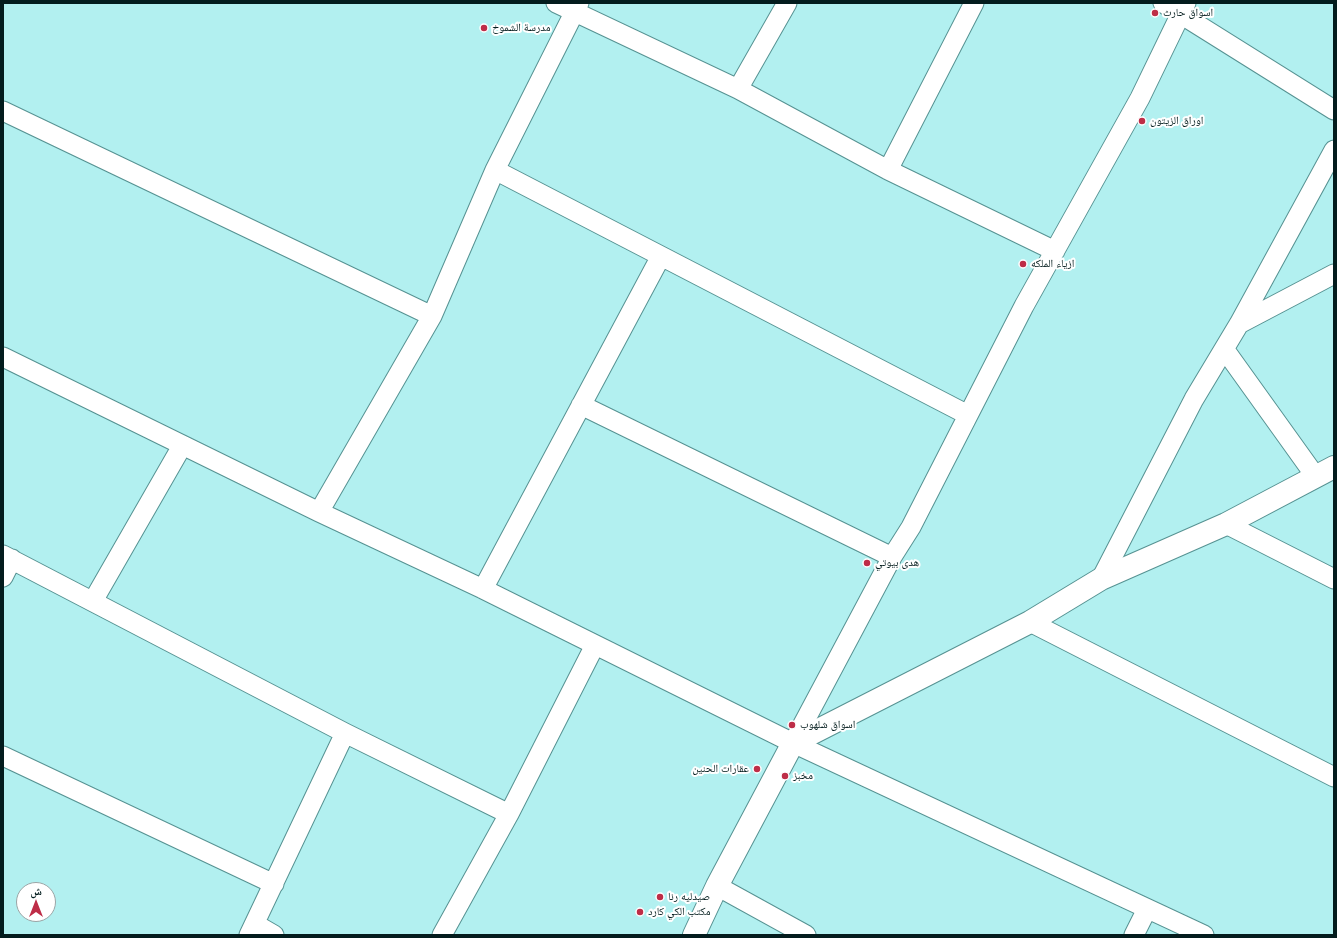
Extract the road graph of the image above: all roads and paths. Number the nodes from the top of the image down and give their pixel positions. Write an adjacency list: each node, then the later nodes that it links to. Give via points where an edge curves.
1 (556, 3): 5 (street)
2 (787, 3): 7 (street)
3 (974, 3): 12 (street)
4 (1163, 3): 6 (street)
5 (577, 7): 7 (street); 11 (street)
6 (1183, 8): 8 (street); 13 (street, via 1140,98)
7 (738, 89): 12 (street)
8 (1334, 110)
9 (3, 111): 16 (street)
10 (1334, 150): 17 (street)
11 (495, 170): 14 (street); 16 (street)
12 (888, 170): 13 (street)
13 (1055, 251): 21 (street)
14 (661, 256): 20 (street); 21 (street)
15 (1334, 274): 17 (street)
16 (432, 316): 24 (street)
17 (1239, 324): 18 (street)
18 (1225, 350): 23 (street); 29 (street, via 1194,399)
19 (3, 357): 22 (street)
20 (581, 405): 27 (street); 31 (street)
21 (968, 415): 27 (street, via 911,527)
22 (182, 446): 24 (street); 32 (street)
23 (1325, 472): 25 (street)
24 (319, 512): 31 (street)
25 (1226, 524): 29 (street); 30 (street)
26 (8, 557): 28 (street); 32 (street)
27 (892, 557): 36 (street)
28 (3, 577)
29 (1101, 579): 33 (street)
30 (1334, 579)
31 (483, 589): 34 (street)
32 (93, 601): 35 (street)
33 (1030, 622): 36 (street); 38 (street)
34 (595, 645): 36 (street); 39 (street)
35 (345, 733): 39 (street); 40 (street)
36 (793, 743): 41 (street); 42 (street)
37 (3, 756): 40 (street)
38 (1334, 777)
39 (508, 814): 45 (street)
40 (274, 884): 43 (street)
41 (717, 886): 46 (street); 47 (street)
42 (1147, 909): 48 (street); 49 (street)
43 (252, 930): 44 (street)
44 (274, 935)
45 (442, 935)
46 (694, 935)
47 (806, 935)
48 (1134, 935)
49 (1204, 935)

